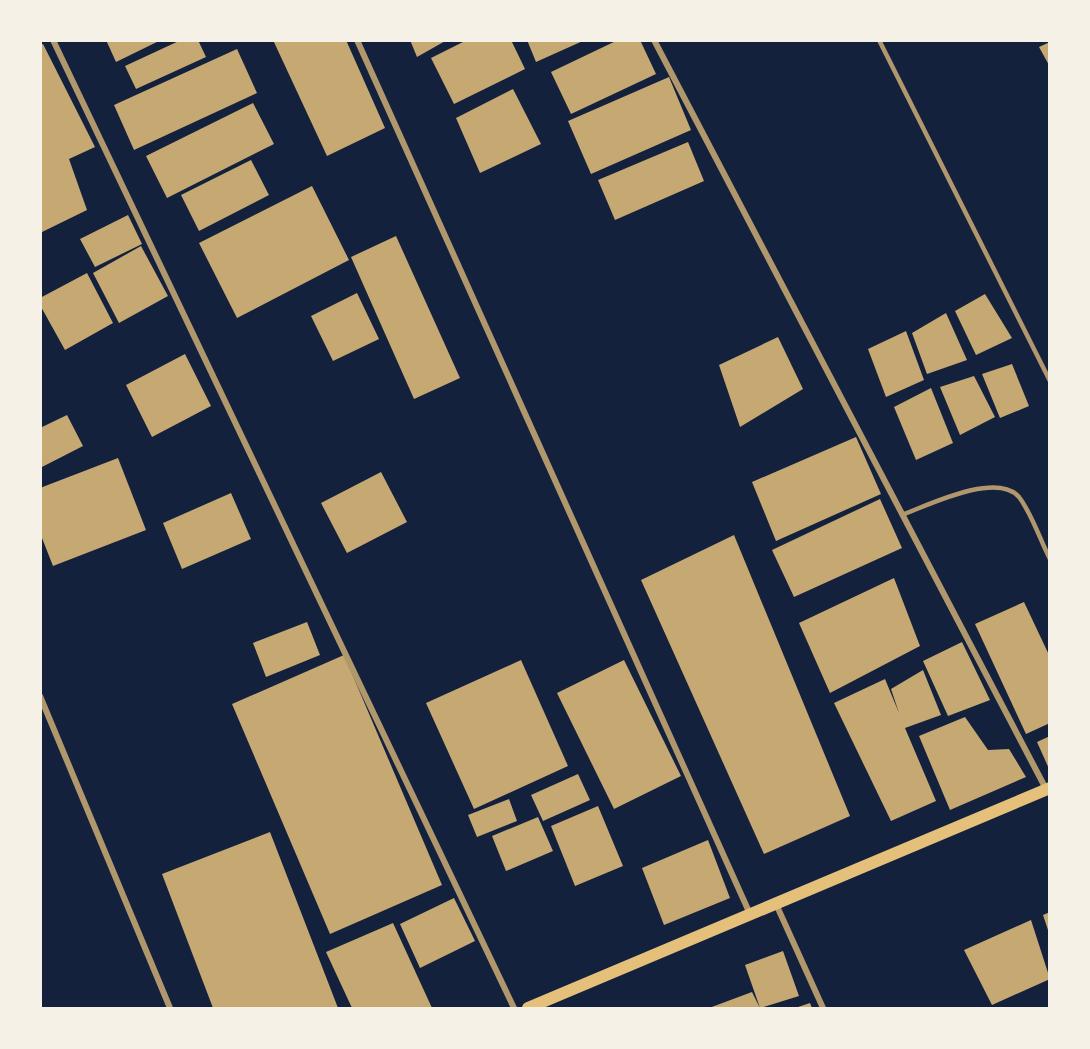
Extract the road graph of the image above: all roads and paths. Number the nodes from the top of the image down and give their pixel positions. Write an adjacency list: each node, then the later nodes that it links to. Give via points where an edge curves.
1 (53, 40): 13 (street)
2 (357, 40): 11 (street)
3 (654, 40): 6 (street)
4 (879, 40): 5 (lane)
5 (1050, 381)
6 (902, 514): 7 (lane, via 969,490 1012,490 1020,498); 9 (street)
7 (1050, 559)
8 (40, 696): 12 (street)
9 (1048, 789): 10 (main road)
10 (776, 904): 11 (main road); 15 (street)
11 (750, 914): 14 (main road)
12 (170, 1008)
13 (514, 1008)
14 (528, 1008)
15 (823, 1008)

